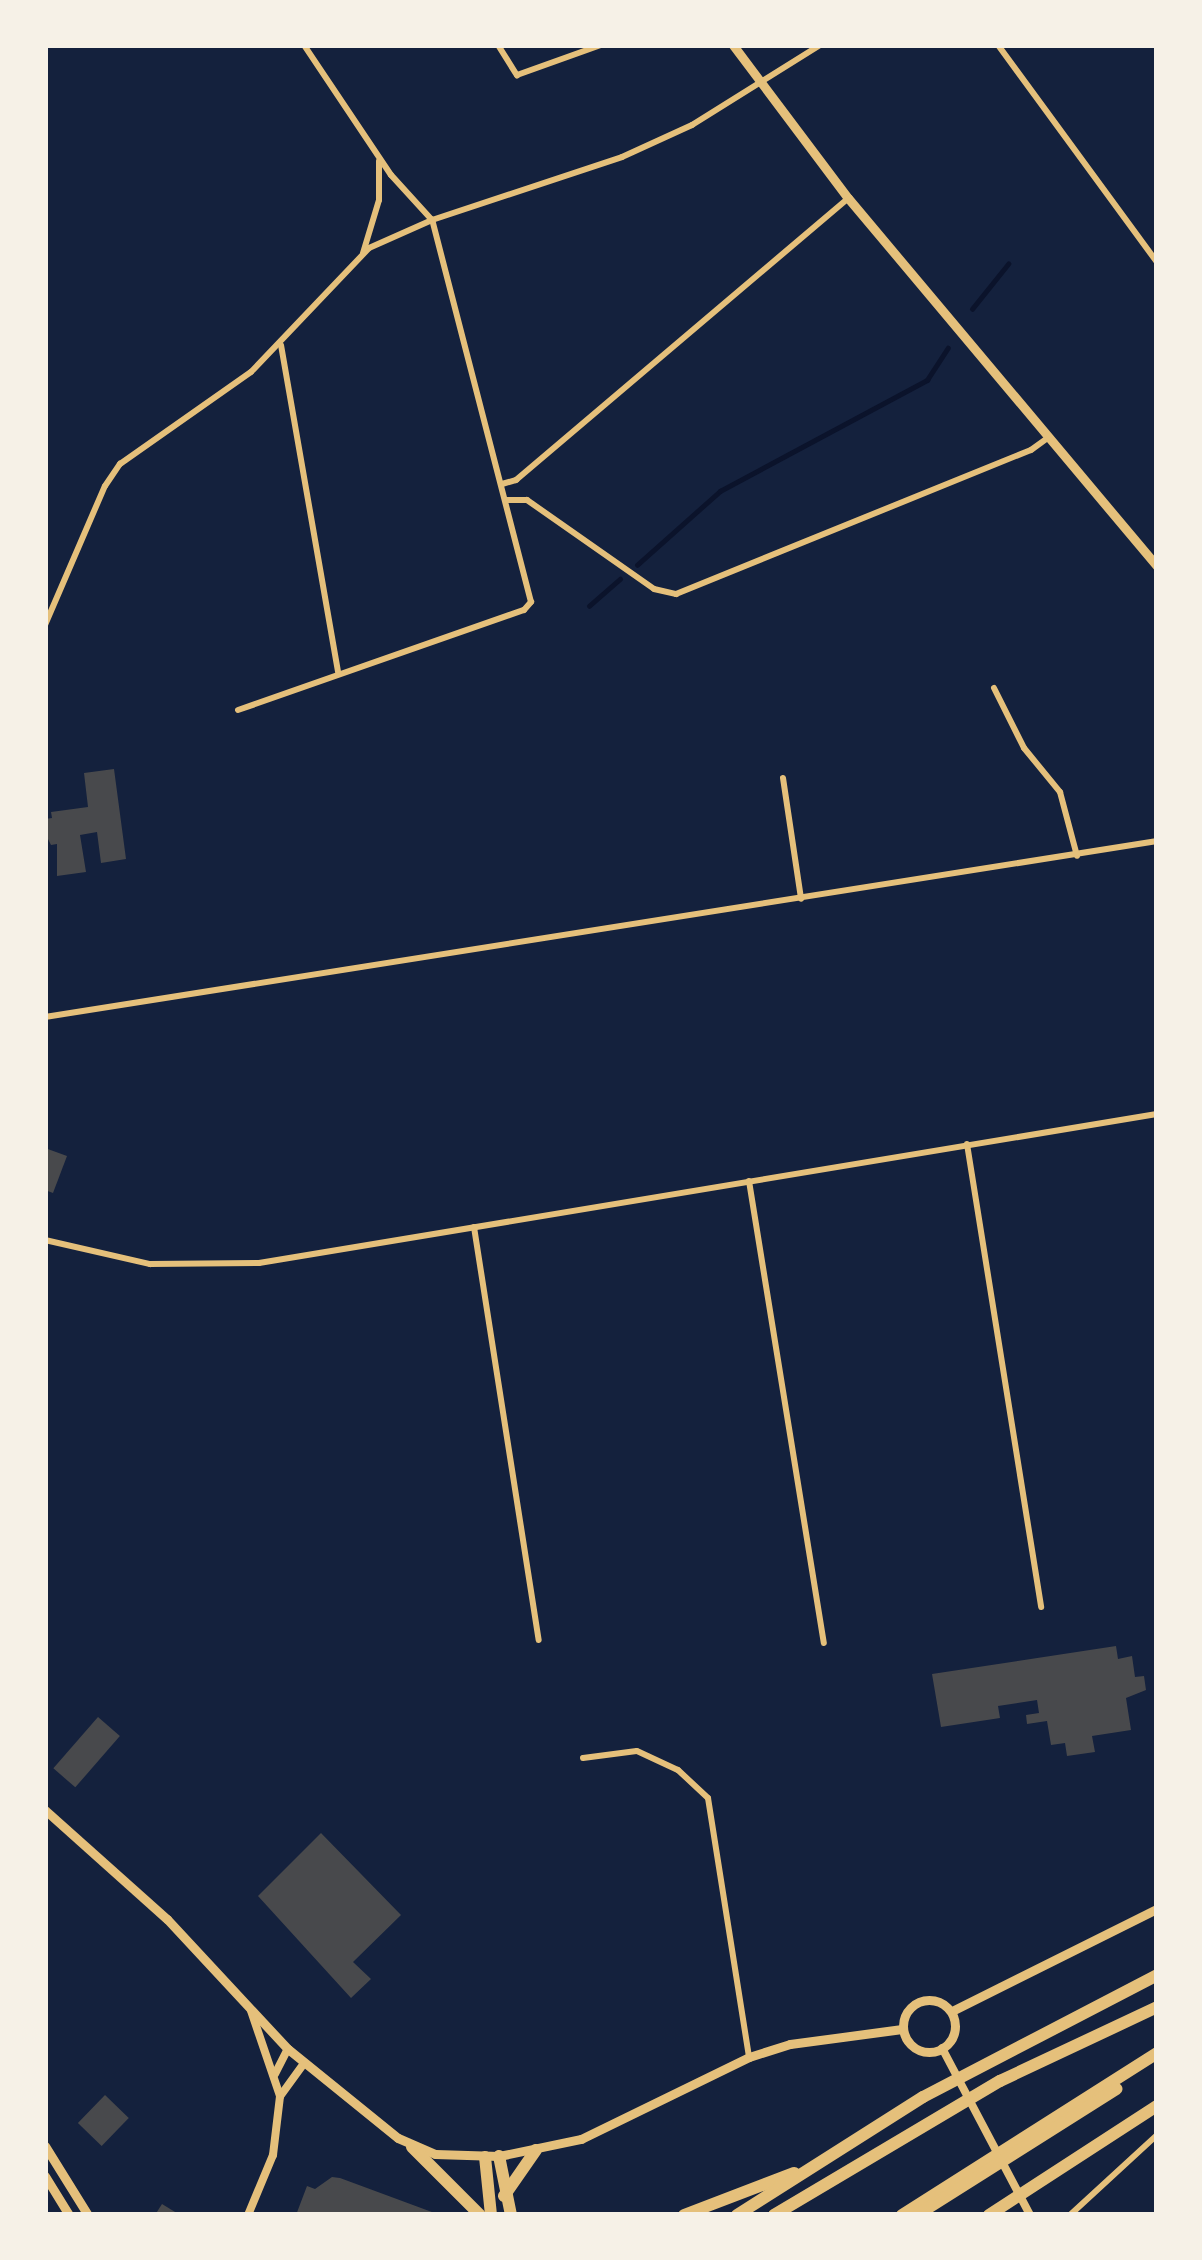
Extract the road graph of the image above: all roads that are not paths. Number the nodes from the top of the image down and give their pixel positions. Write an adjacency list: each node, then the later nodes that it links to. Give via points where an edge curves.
1 (304, 45): 8 (street)
2 (498, 45): 3 (street, via 518,75)
3 (601, 45)
4 (733, 45): 7 (main road)
5 (820, 45): 7 (street)
6 (998, 45): 12 (street)
7 (762, 85): 9 (main road); 10 (street, via 622,157)
8 (379, 158): 10 (street); 11 (street, via 379,200)
9 (848, 198): 14 (main road); 15 (street)
10 (432, 220): 11 (street); 15 (street)
11 (363, 254): 13 (street)
12 (1157, 262)
13 (281, 345): 18 (street, via 112,474); 19 (street)
14 (1049, 437): 16 (street, via 676,594 654,589 526,500); 17 (main road)
15 (502, 484): 16 (street)
16 (506, 500): 19 (street, via 528,608)
17 (1157, 566)
18 (45, 625)
19 (339, 674): 21 (street)
20 (994, 688): 24 (street, via 1024,748 1060,792)
21 (238, 710)
22 (783, 778): 25 (street)
23 (1157, 841): 24 (street)
24 (1077, 856): 25 (street)
25 (801, 899): 26 (street)
26 (45, 1017)
27 (1157, 1114): 28 (street)
28 (967, 1144): 29 (street); 32 (street)
29 (749, 1181): 30 (street); 34 (street)
30 (474, 1227): 31 (street, via 224,1266 150,1264); 33 (street)
31 (45, 1240)
32 (1041, 1607)
33 (539, 1640)
34 (824, 1643)
35 (583, 1758): 46 (street, via 638,1751 678,1770 708,1798)
36 (45, 1810): 39 (main road)
37 (1157, 1909): 41 (main road)
38 (1155, 1973): 58 (highway, via 923,2096)
39 (248, 2005): 44 (main road); 49 (street)
40 (1157, 2007): 69 (highway, via 1000,2081)
41 (952, 2011): 42 (main road, via 919,2003 904,2014); 43 (main road, via 956,2029)
42 (902, 2029): 43 (main road, via 915,2048); 46 (main road)
43 (942, 2048): 57 (street)
44 (288, 2049): 47 (main road); 49 (street)
45 (1157, 2053): 70 (highway)
46 (749, 2057): 55 (main road, via 614,2127)
47 (304, 2063): 50 (street); 54 (main road)
48 (1157, 2063): 57 (highway)
49 (275, 2075): 50 (street)
50 (280, 2096): 63 (street, via 272,2155)
51 (1157, 2106): 72 (highway)
52 (1157, 2135): 74 (street)
53 (45, 2146): 62 (main road)
54 (412, 2147): 56 (main road); 64 (highway)
55 (536, 2150): 56 (main road); 60 (highway)
56 (492, 2156): 60 (highway); 65 (highway)
57 (1002, 2164): 71 (highway); 73 (street)
58 (807, 2170): 67 (highway); 68 (highway)
59 (45, 2176): 61 (main road)
60 (503, 2197): 66 (highway)
61 (69, 2215)
62 (88, 2215)
63 (248, 2215)
64 (480, 2215)
65 (490, 2215)
66 (511, 2215)
67 (684, 2215)
68 (737, 2215)
69 (774, 2215)
70 (902, 2215)
71 (917, 2215)
72 (988, 2215)
73 (1030, 2215)
74 (1070, 2215)

